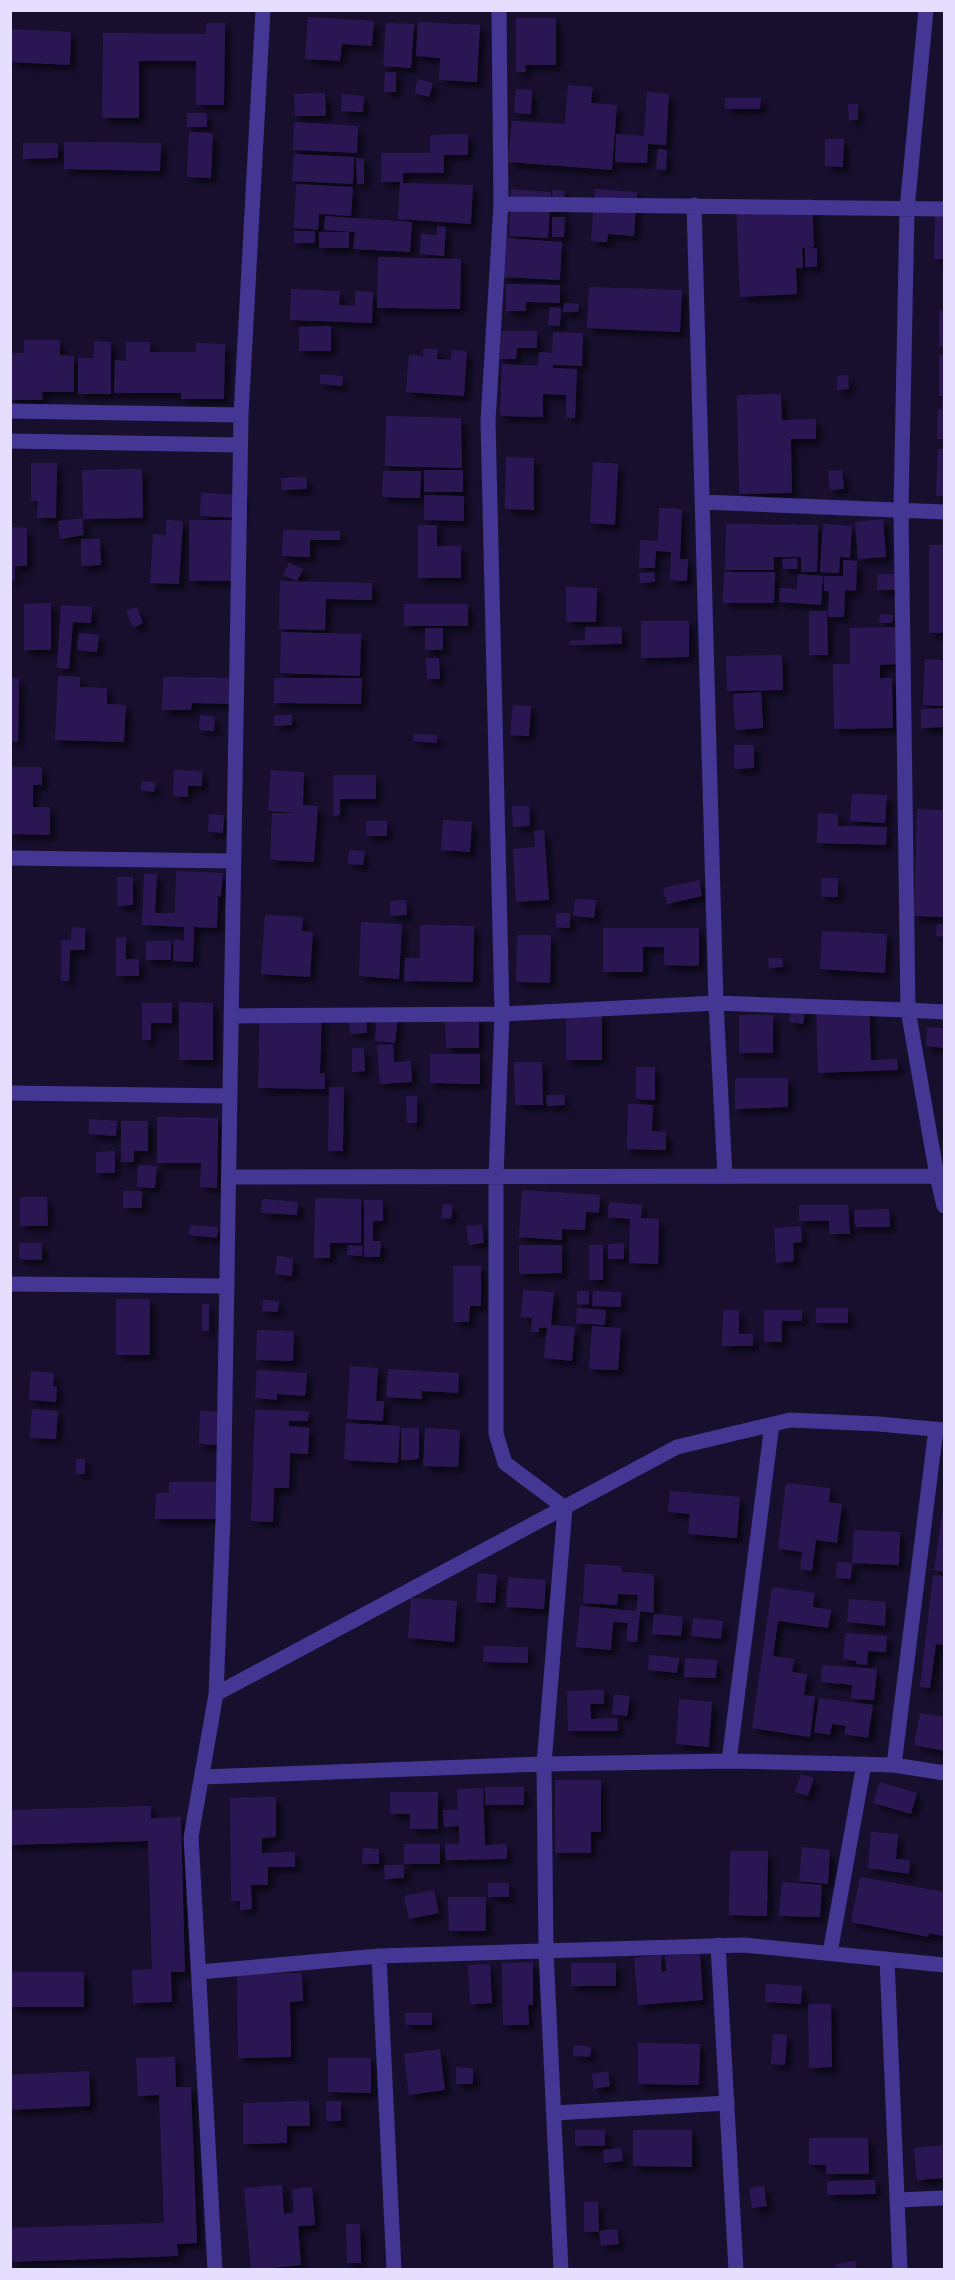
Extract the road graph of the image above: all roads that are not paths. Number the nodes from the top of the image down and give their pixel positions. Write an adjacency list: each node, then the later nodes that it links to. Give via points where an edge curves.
1 (263, 10): 9 (street)
2 (500, 10): 4 (street)
3 (926, 10): 6 (street)
4 (501, 204): 5 (street); 20 (street, via 488,421)
5 (694, 205): 6 (street); 12 (street)
6 (907, 209): 7 (street); 13 (street)
7 (945, 209)
8 (10, 411): 9 (street)
9 (241, 415): 11 (street)
10 (10, 441): 11 (street)
11 (240, 446): 16 (street)
12 (702, 502): 13 (street); 17 (street)
13 (901, 510): 14 (street); 18 (street)
14 (945, 512)
15 (10, 858): 16 (street)
16 (234, 861): 21 (street)
17 (716, 1003): 18 (street); 20 (street); 25 (street)
18 (908, 1010): 19 (street); 26 (street)
19 (945, 1012)
20 (502, 1014): 21 (street); 24 (street)
21 (231, 1016): 23 (street)
22 (10, 1094): 23 (street)
23 (230, 1096): 27 (street)
24 (496, 1176): 25 (street); 27 (street); 33 (street, via 496,1434 505,1463)
25 (725, 1176): 26 (street)
26 (937, 1176): 28 (street)
27 (229, 1177): 30 (street)
28 (945, 1206)
29 (10, 1284): 30 (street)
30 (227, 1286): 34 (street)
31 (772, 1424): 32 (street, via 790,1420); 33 (street, via 677,1447); 35 (street)
32 (940, 1430): 38 (street)
33 (565, 1508): 34 (street); 36 (street)
34 (216, 1694): 40 (street)
35 (729, 1761): 36 (street); 37 (street)
36 (544, 1764): 40 (street); 42 (street)
37 (864, 1764): 38 (street); 43 (street)
38 (894, 1765): 39 (street)
39 (945, 1773)
40 (202, 1777): 47 (street, via 191,1837)
41 (718, 1946): 42 (street); 43 (street); 48 (street)
42 (546, 1951): 44 (street); 49 (street)
43 (830, 1953): 45 (street)
44 (379, 1956): 47 (street); 53 (street)
45 (887, 1959): 46 (street); 51 (street)
46 (945, 1965)
47 (199, 1971): 52 (street)
48 (728, 2103): 49 (street); 55 (street)
49 (554, 2113): 54 (street)
50 (945, 2198): 51 (street)
51 (897, 2200): 56 (street)
52 (215, 2270)
53 (394, 2270)
54 (561, 2270)
55 (735, 2270)
56 (900, 2270)

